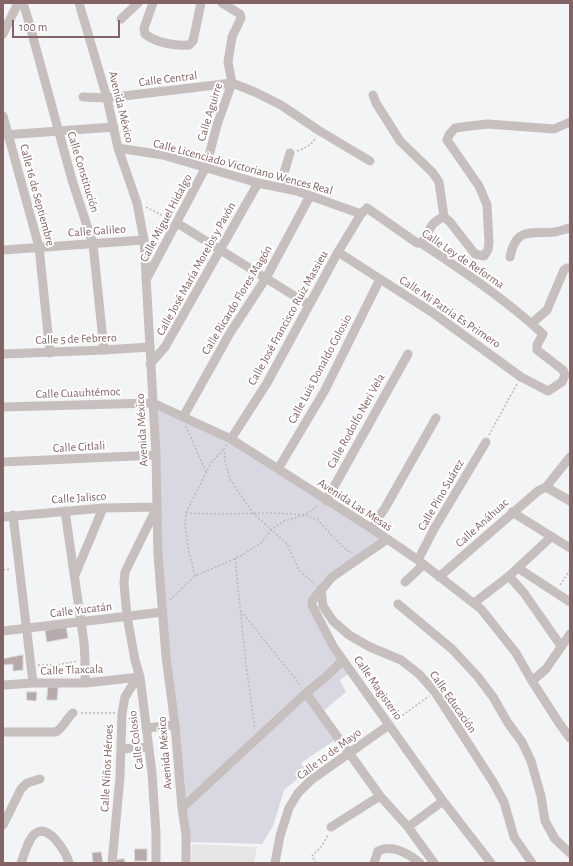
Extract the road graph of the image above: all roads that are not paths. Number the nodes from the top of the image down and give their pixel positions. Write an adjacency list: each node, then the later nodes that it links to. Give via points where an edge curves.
1 (18, 3): 9 (street)
2 (22, 3): 17 (street, Calle Constitución)
3 (79, 3): 13 (street, Avenida México)
4 (138, 3): 8 (street)
5 (153, 3): 6 (street, via 144,28 145,34 150,38 179,46 189,45 193,41)
6 (201, 3)
7 (222, 3): 10 (street, Calle Aguirre, via 240,14 241,18 232,37 228,62)
8 (120, 19)
9 (3, 34)
10 (232, 83): 13 (street, Calle Central); 21 (street, via 268,98); 22 (street, Calle Aguirre)
11 (373, 95): 27 (street, via 400,141 439,182)
12 (83, 97): 13 (street, Calle Central)
13 (107, 98): 16 (street, Avenida México)
14 (3, 116): 18 (street, Calle 16 de Septiembre)
15 (570, 122): 27 (street, via 554,128 488,124 455,128 447,140 479,186 487,205 489,242 484,256 475,254)
16 (114, 127): 17 (street); 19 (street, Avenida México)
17 (58, 131): 18 (street); 32 (street, Calle Constitución)
18 (6, 135): 33 (street, Calle 16 de Septiembre)
19 (118, 148): 22 (street, Calle Licenciado Victoriano Wences Real, via 163,155); 30 (street, Avenida México, via 137,203)
20 (290, 153): 24 (street, via 284,178)
21 (370, 161)
22 (206, 167): 23 (street, Calle Licenciado Victoriano Wences Real); 28 (street, Calle Miguel Hidalgo)
23 (258, 183): 24 (street, Calle Licenciado Victoriano Wences Real); 34 (street, Calle José María Morelos y Pavón)
24 (297, 191): 25 (street, Calle Licenciado Victoriano Wences Real)
25 (310, 196): 26 (street, Calle Licenciado Victoriano Wences Real); 39 (street, Calle Ricardo Flores Magón)
26 (364, 211): 31 (street, Calle Ley de Reforma); 36 (street, Calle José Francisco Ruiz Massieu)
27 (444, 217): 31 (street, via 438,219)
28 (177, 223): 34 (street); 41 (street, Calle Miguel Hidalgo)
29 (570, 228): 37 (street, via 520,236 515,241)
30 (144, 240): 32 (street, Calle Galileo); 41 (street, Avenida México)
31 (421, 243): 43 (street, Calle Ley de Reforma, via 479,282)
32 (93, 244): 33 (street, Calle Galileo); 45 (street, Calle Constitución)
33 (39, 247): 35 (street, Calle Galileo); 46 (street, Calle 16 de Septiembre)
34 (220, 249): 39 (street); 49 (street, Calle José María Morelos y Pavón, via 165,347)
35 (3, 250)
36 (338, 252): 40 (street, Calle Mi Patria Es Primero); 42 (street, Calle José Francisco Ruiz Massieu)
37 (510, 257)
38 (570, 268): 43 (street, via 564,270 547,310)
39 (266, 278): 42 (street); 53 (street, Calle Ricardo Flores Magón, via 230,333)
40 (380, 279): 50 (street, Calle Mi Patria Es Primero, via 433,313 521,377); 60 (street, Calle Luis Donaldo Colosio, via 325,390)
41 (146, 280): 44 (street, Avenida México)
42 (309, 305): 55 (street, Calle José Francisco Ruiz Massieu, via 267,383)
43 (532, 323): 50 (street, Calle Ley de Reforma, via 543,334 537,350 563,370 565,375 562,382)
44 (150, 347): 45 (street, Calle 5 de Febrero); 49 (street, Avenida México)
45 (104, 350): 46 (street, Calle 5 de Febrero)
46 (50, 353): 47 (street, Calle 5 de Febrero)
47 (3, 354)
48 (408, 354): 62 (street, Calle Rodolfo Neri Vela)
49 (150, 364): 51 (street, Avenida México)
50 (548, 392)
51 (153, 403): 52 (street, Calle Cuauhtémoc); 53 (street); 57 (street, Avenida México)
52 (3, 407)
53 (183, 417): 55 (street, Avenida Las Mesas)
54 (436, 418): 70 (street)
55 (231, 439): 60 (street, Avenida Las Mesas)
56 (486, 442): 74 (street, Calle Pino Suárez, via 434,529)
57 (156, 455): 59 (street, Calle Citlali); 64 (street, Avenida México)
58 (570, 457): 61 (street, Calle Anáhuac)
59 (3, 462)
60 (278, 469): 62 (street, Avenida Las Mesas)
61 (544, 488): 63 (street); 67 (street, Calle Anáhuac)
62 (326, 500): 70 (street, Avenida Las Mesas)
63 (570, 501)
64 (157, 507): 65 (street, Calle Jalisco); 84 (street, Avenida México); 85 (street, Calle Colosio, via 125,572)
65 (103, 508): 66 (street, Calle Jalisco); 76 (street)
66 (65, 511): 68 (street, Calle Jalisco); 76 (street)
67 (512, 512): 71 (street); 78 (street, Calle Anáhuac)
68 (13, 515): 69 (street, Calle Jalisco); 87 (street)
69 (3, 517)
70 (371, 528): 72 (street, Avenida Las Mesas)
71 (551, 537): 73 (street); 75 (street)
72 (386, 540): 74 (street, Avenida Las Mesas); 80 (street, Calle Magisterio, via 332,577)
73 (570, 548)
74 (421, 563): 78 (street, Avenida Las Mesas); 79 (street, Calle Pino Suárez)
75 (518, 568): 77 (street); 81 (street)
76 (74, 576): 86 (street)
77 (509, 576): 82 (street); 90 (street)
78 (439, 577): 82 (street, Avenida Las Mesas)
79 (405, 582)
80 (321, 589): 91 (street, Calle Magisterio, via 312,605); 125 (street, Calle Educación, via 323,606 333,621 360,641 401,660 419,674 435,692 493,782 504,802 514,838)
81 (570, 602)
82 (474, 603): 93 (street, Avenida Las Mesas, via 516,653)
83 (398, 604): 114 (street, via 452,650 493,697 531,761 545,821 555,839)
84 (163, 612): 85 (street, Calle Yucatán); 99 (street, Avenida México)
85 (127, 616): 86 (street, Calle Yucatán); 92 (street, Calle Colosio)
86 (81, 622): 87 (street, Calle Yucatán); 95 (street)
87 (27, 629): 88 (street, Calle Yucatán); 94 (street)
88 (3, 631)
89 (570, 634): 90 (street)
90 (561, 646): 93 (street, via 546,669)
91 (343, 660): 97 (street); 100 (street, Calle Magisterio)
92 (139, 678): 95 (street, Calle Tlaxcala); 101 (street, Calle Colosio); 105 (street, Calle Niños Héroes, via 125,697)
93 (532, 681): 103 (street, Avenida Las Mesas)
94 (32, 683): 95 (street, Calle Tlaxcala); 96 (street, Calle Tlaxcala)
95 (85, 684)
96 (4, 685)
97 (306, 692): 106 (street); 110 (street)
98 (73, 713): 102 (street, via 56,732)
99 (175, 724): 101 (street); 110 (street, Avenida México)
100 (389, 725): 106 (street, Calle 10 de Mayo); 109 (street, Calle Magisterio)
101 (146, 728): 104 (street, Calle Colosio)
102 (3, 732)
103 (570, 738)
104 (148, 747): 105 (street); 118 (street, Calle Colosio, via 152,773)
105 (121, 750): 117 (street, Calle Niños Héroes)
106 (349, 754): 108 (street); 120 (street, Calle 10 de Mayo, via 311,780 298,793 289,808)
107 (40, 779): 111 (street, via 26,783 21,789)
108 (380, 796): 112 (street); 113 (street)
109 (443, 801): 113 (street); 124 (street, Calle Magisterio)
110 (182, 808): 119 (street, Avenida México, via 186,835)
111 (3, 825)
112 (331, 827)
113 (408, 827): 123 (street)
114 (570, 853)
115 (21, 863): 116 (street, via 32,836 42,831 51,834 62,847)
116 (69, 863)
117 (112, 863)
118 (156, 863)
119 (186, 863)
120 (275, 863)
121 (374, 863): 122 (street, via 378,851 383,849 393,849 412,856)
122 (420, 863)
123 (434, 863)
124 (491, 863)
125 (532, 863)

